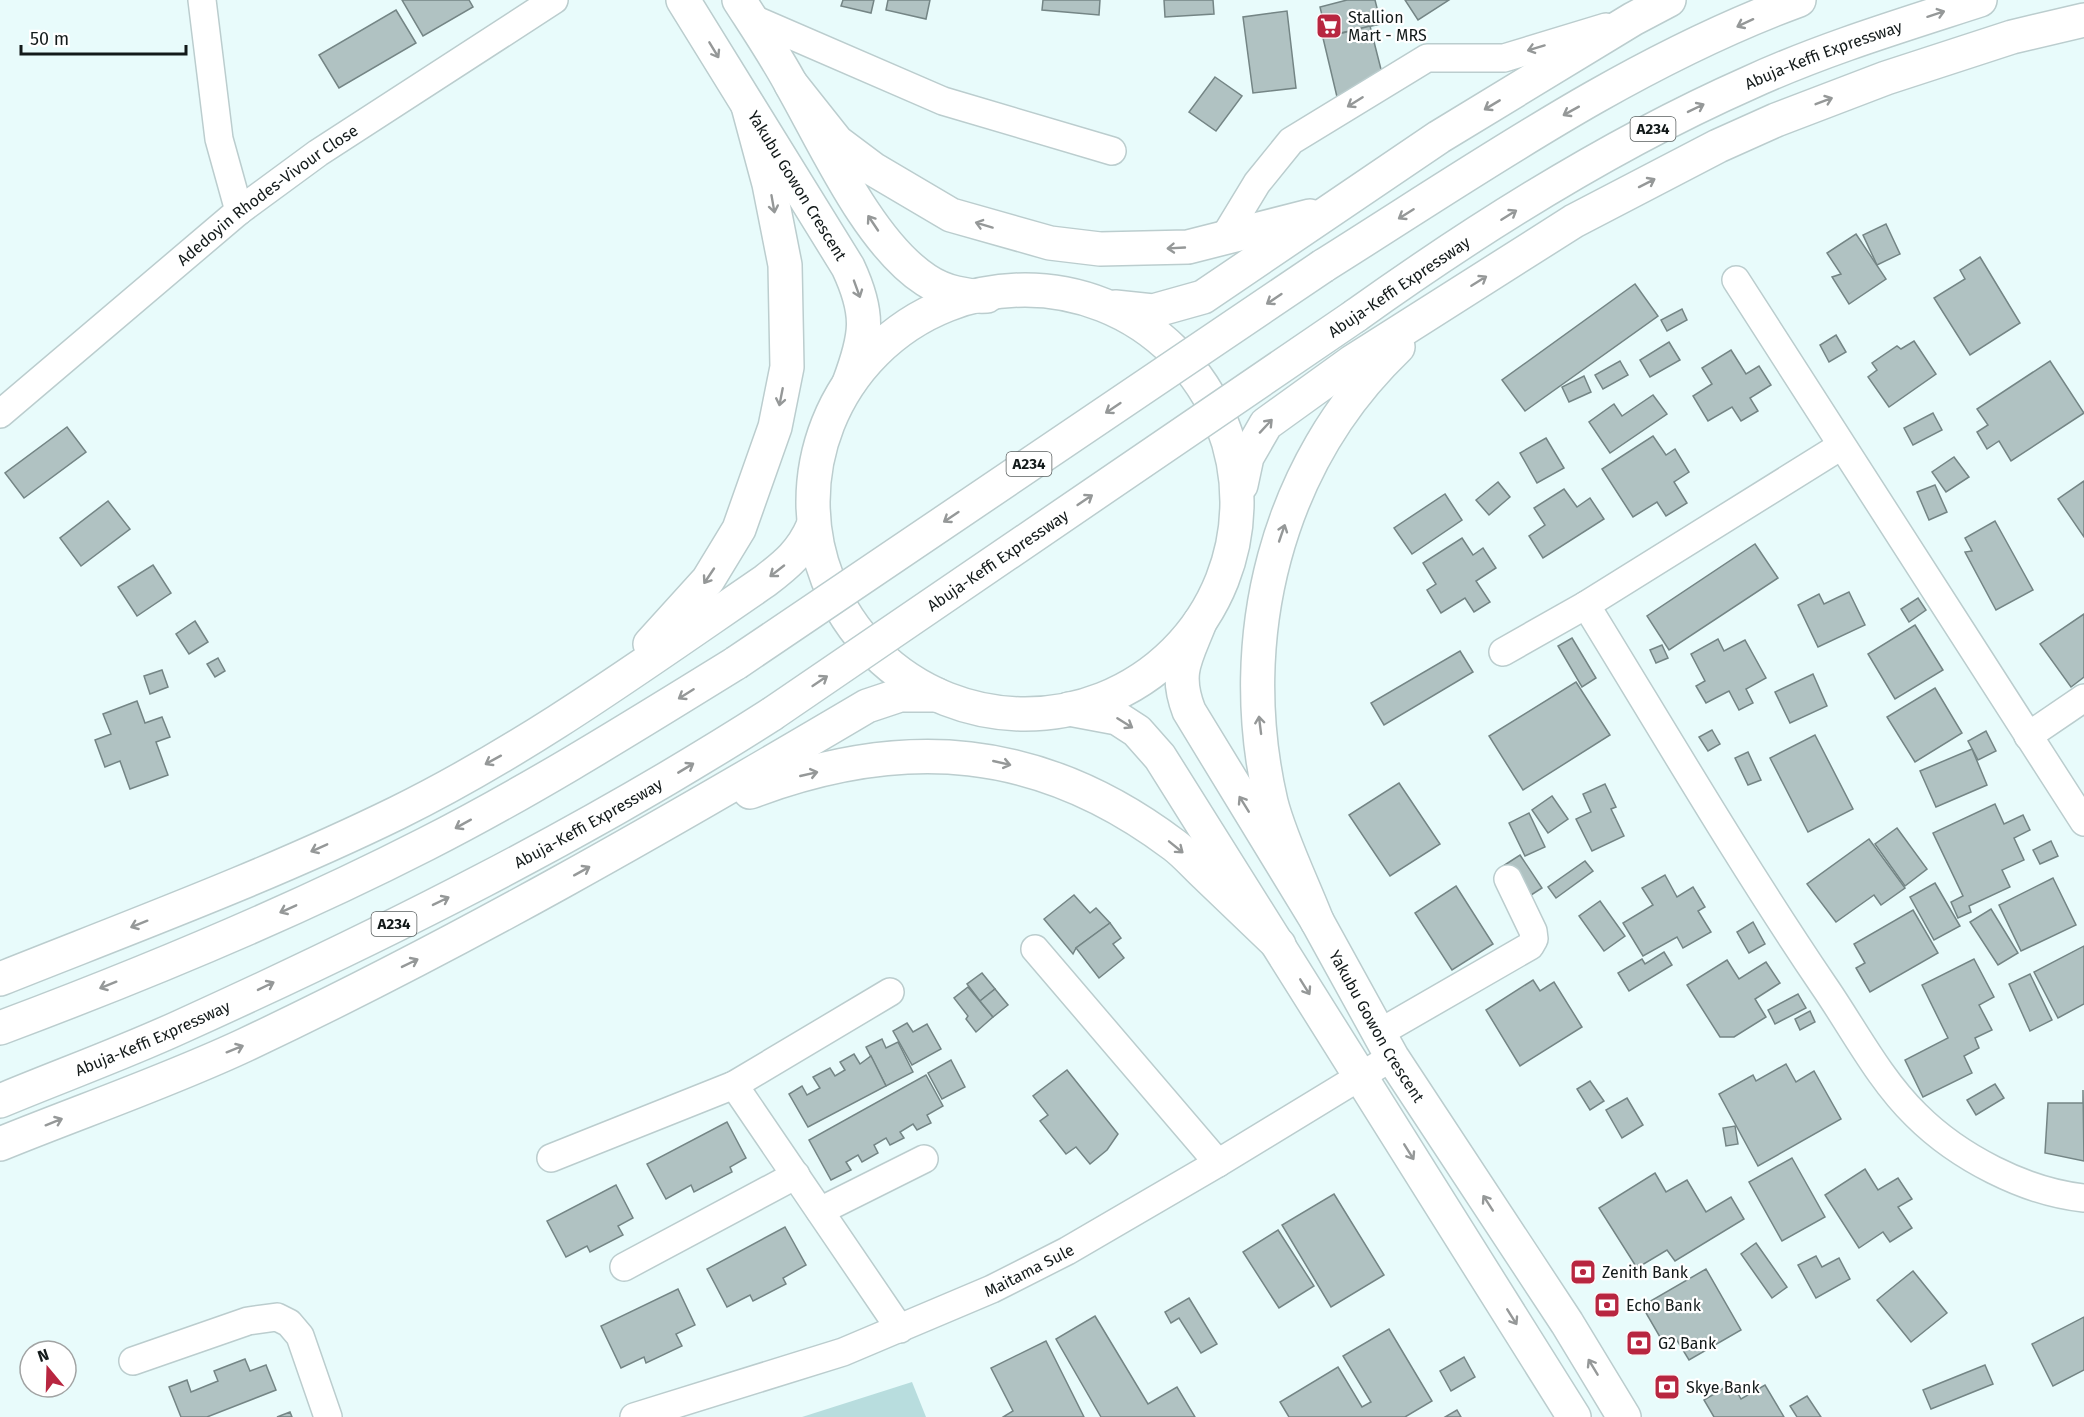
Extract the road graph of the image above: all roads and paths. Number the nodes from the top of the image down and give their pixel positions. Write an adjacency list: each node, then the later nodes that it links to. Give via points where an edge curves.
1 (202, 0): 14 (street, via 219,140)
2 (554, 0): 14 (street, Adedoyin Rhodes-Vivour Close, via 318,153)
3 (683, 0): 11 (main road, Yakubu Gowon Crescent, one-way to 11)
4 (1669, 0): 8 (main road)
5 (1799, 0): 41 (main road, A234, one-way to 41, bridge, via 1666,59 1567,112 1323,266 736,663 530,787 426,844 253,924)
6 (1980, 0): 45 (main road, Abuja-Keffi Expressway / A234, one-way to 6, bridge, via 179,1028 467,888 687,768 772,714 1422,268 1636,137 1750,82 1881,32)
7 (744, 8): 10 (main road); 12 (street, via 943,101)
8 (1633, 19): 13 (main road, one-way to 13, via 1439,137); 15 (street, one-way to 15, via 1504,58 1427,58 1291,141 1257,183)
9 (2084, 20): 19 (main road, one-way to 9, via 1574,220 1766,124 1886,78 2012,37)
10 (791, 84): 15 (main road, one-way to 10, via 1188,248 1100,249 1050,243 951,215 852,155); 17 (main road, one-way to 10, via 943,289 908,266 883,238 853,193)
11 (748, 106): 20 (main road, Yakubu Gowon Crescent, one-way to 20, via 858,289 865,313 865,335); 31 (main road, one-way to 31, via 785,265 788,310 787,367 775,427 757,482 739,529 708,580 643,652)
12 (1112, 151)
13 (1335, 209): 15 (main road); 18 (main road, via 1203,297 1153,311 1127,310)
14 (239, 211): 21 (street, Adedoyin Rhodes-Vivour Close)
15 (1222, 239)
16 (1736, 280): 22 (street)
17 (987, 296): 18 (main road, via 1041,292); 20 (main road, via 953,302 903,328)
18 (1098, 302): 23 (main road, via 1131,317 1162,338 1204,386 1225,427)
19 (1444, 303): 23 (main road, one-way to 19, via 1247,457 1266,424); 36 (main road, one-way to 19, via 1272,803 1257,695 1264,596 1290,508 1323,439 1374,370)
20 (849, 382): 24 (main road, via 828,421 817,455 812,490)
21 (0, 414)
22 (1841, 446): 25 (street); 32 (street)
23 (1238, 499): 26 (main road, via 1229,563)
24 (813, 526): 28 (main road, via 834,596 852,627 876,654); 31 (main road, one-way to 31, via 798,553 765,581)
25 (1586, 605): 27 (street); 51 (street, via 1794,941 1915,1114 1953,1147 1989,1168 2023,1182)
26 (1200, 622): 30 (main road, via 1180,646 1147,674 1100,700); 36 (main road, Yakubu Gowon Crescent, one-way to 26, via 1185,701 1180,676)
27 (1503, 652)
28 (937, 695): 30 (main road, via 1002,712); 33 (main road, via 900,695 867,706)
29 (2084, 698): 32 (street)
30 (1069, 709): 37 (main road, one-way to 37, via 1117,718 1137,731 1160,757)
31 (538, 735): 39 (main road, one-way to 39, via 398,812 238,884)
32 (2028, 736): 34 (street)
33 (675, 820): 37 (main road, one-way to 37, via 783,780 850,764 901,757 979,758 1051,776 1086,790 1174,845); 46 (main road, one-way to 33, via 243,1046 472,932)
34 (2084, 822)
35 (1508, 879): 42 (street, Maitama Sule, via 1533,931 1530,946)
36 (1317, 921): 42 (main road, Yakubu Gowon Crescent)
37 (1279, 945): 43 (main road, one-way to 43)
38 (1035, 949): 49 (street)
39 (0, 979)
40 (890, 992): 44 (street)
41 (0, 1028)
42 (1385, 1045): 43 (street, Maitama Sule); 59 (main road, Yakubu Gowon Crescent, one-way to 42)
43 (1362, 1076): 49 (street, Maitama Sule); 58 (main road, one-way to 58)
44 (734, 1085): 47 (street); 50 (street)
45 (0, 1101)
46 (0, 1144)
47 (551, 1158)
48 (924, 1159): 52 (street)
49 (1218, 1163): 54 (street, Maitama Sule, via 1067,1251)
50 (796, 1175): 52 (street); 53 (street)
51 (2084, 1198)
52 (820, 1211): 54 (street)
53 (624, 1267)
54 (900, 1329): 57 (street, Maitama Sule, via 843,1352)
55 (133, 1361): 56 (street, via 248,1321 277,1317 289,1323 300,1336)
56 (328, 1417)
57 (634, 1417)
58 (1574, 1417)
59 (1624, 1417)

